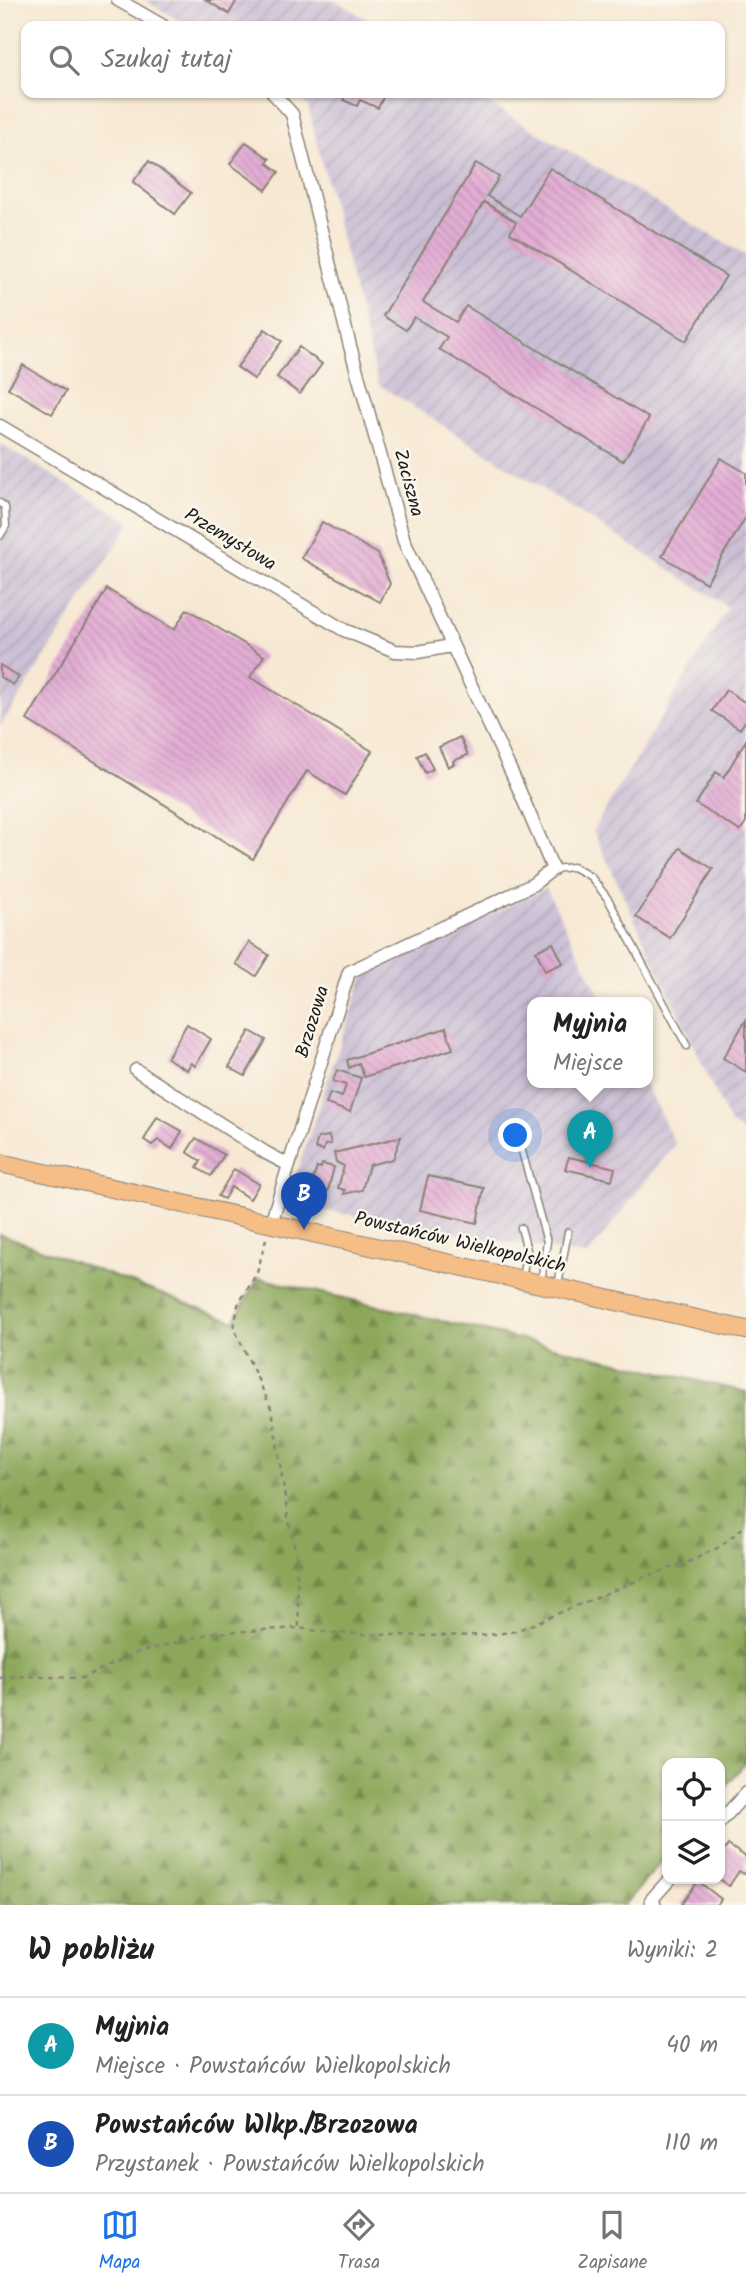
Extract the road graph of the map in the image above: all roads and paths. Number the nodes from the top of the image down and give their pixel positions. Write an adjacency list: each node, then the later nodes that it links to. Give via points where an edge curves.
1 (117, 0): 2 (street)
2 (154, 21)
3 (278, 98): 7 (street, Zaciszna, via 292,114 404,541)
4 (0, 426): 7 (street, Przemysłowa, via 344,630 395,651)
5 (0, 503): 6 (lane, via 5,508 6,526)
6 (0, 536)
7 (451, 646): 8 (street, Zaciszna)
8 (553, 869): 9 (lane, via 573,867 591,877 608,899); 13 (street, Brzozowa, via 532,885 349,972)
9 (687, 1046)
10 (136, 1070): 13 (street)
11 (520, 1144): 18 (lane, via 547,1242)
12 (0, 1163): 14 (main road, Powstańców Wielkopolskich)
13 (289, 1165): 14 (street, Brzozowa)
14 (271, 1223): 17 (main road, Powstańców Wielkopolskich); 21 (path, via 257,1273 238,1304 234,1328 272,1410 296,1553)
15 (521, 1228): 17 (lane, via 527,1250)
16 (568, 1232): 18 (lane)
17 (522, 1279): 18 (main road, Powstańców Wielkopolskich)
18 (549, 1285): 19 (main road, Powstańców Wielkopolskich)
19 (746, 1330)
20 (746, 1525): 21 (path, via 721,1546 688,1562 516,1631 427,1636)
21 (299, 1628): 22 (path, via 212,1633 136,1653 82,1678)
22 (0, 1678)
23 (746, 1793): 24 (street)
24 (721, 1821)
25 (666, 1884): 26 (street)
26 (653, 1903)

